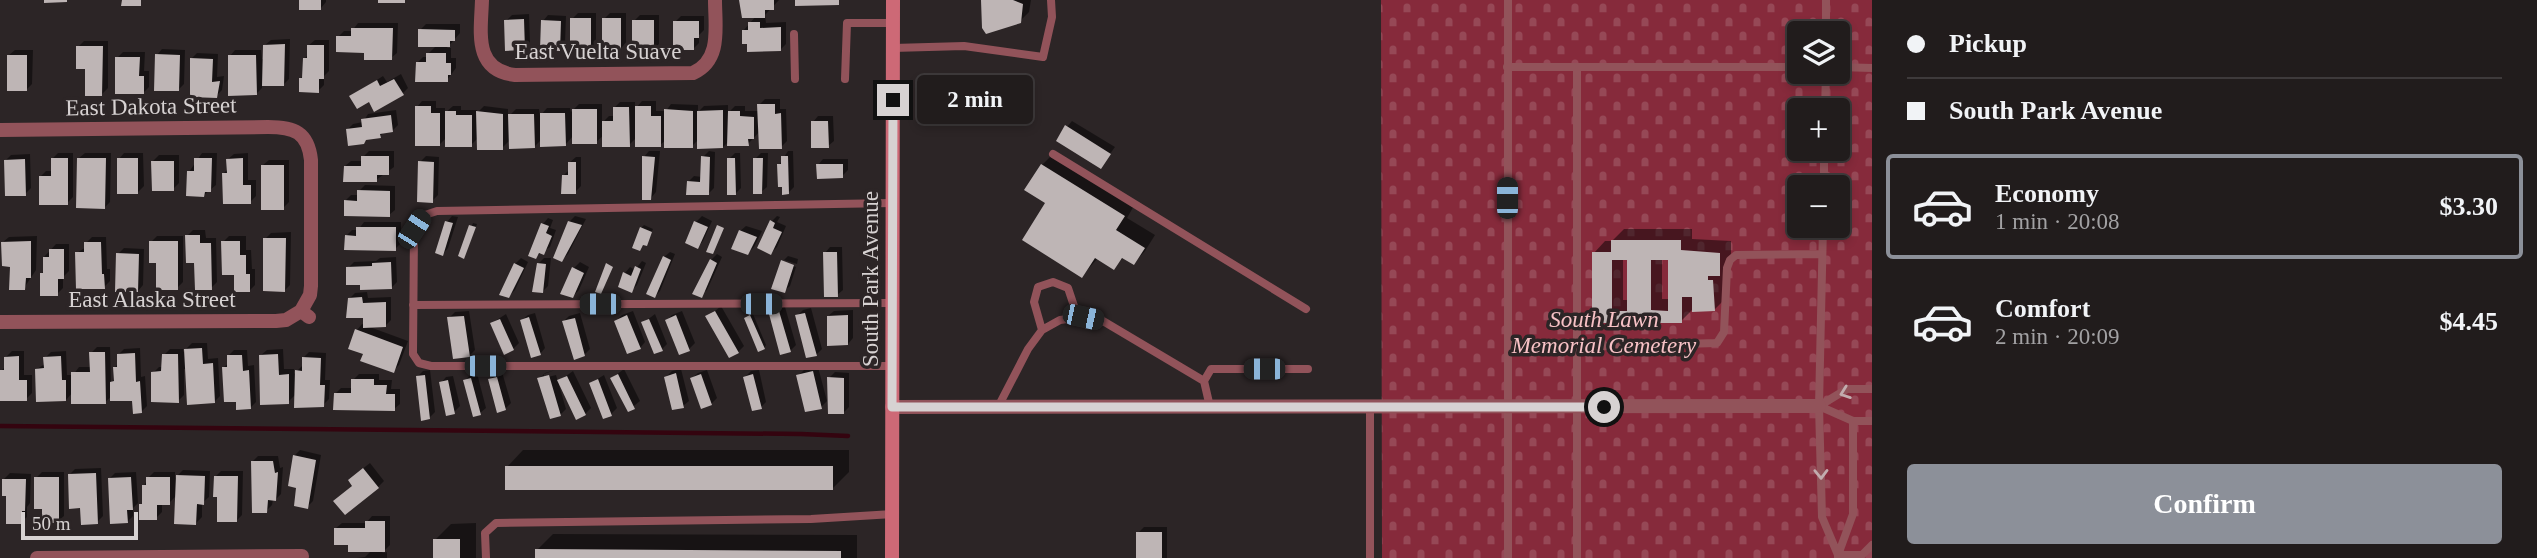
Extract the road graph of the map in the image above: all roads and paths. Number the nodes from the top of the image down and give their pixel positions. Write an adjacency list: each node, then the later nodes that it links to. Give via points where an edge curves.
1 (482, 0): 2 (street, East Vuelta Suave, via 486,69 515,75 685,75 709,70 715,45)
2 (715, 0)
3 (893, 0): 8 (main road, South Park Avenue)
4 (1051, 0): 10 (lane, via 1043,57 964,46)
5 (1508, 0): 11 (lane)
6 (1826, 0): 7 (lane)
7 (1826, 21)
8 (893, 23): 10 (main road, South Park Avenue); 17 (lane, via 847,23)
9 (794, 34): 16 (lane)
10 (893, 48): 21 (main road, South Park Avenue)
11 (1507, 67): 12 (lane); 40 (lane)
12 (1577, 67): 13 (lane); 30 (lane)
13 (1787, 67)
14 (1850, 68): 15 (lane)
15 (1872, 68)
16 (795, 79)
17 (845, 79)
18 (0, 130): 19 (street, East Dakota Street)
19 (305, 130): 28 (street, East Alaska Street, via 311,160 311,286 305,314 276,321)
20 (1053, 154): 26 (lane)
21 (893, 203): 24 (main road, South Park Avenue); 25 (lane, via 437,211 422,216 414,229)
22 (1823, 238): 23 (lane)
23 (1822, 254): 30 (lane, via 1736,255 1730,260 1724,332 1717,343); 35 (lane)
24 (892, 303): 25 (lane); 31 (main road, South Park Avenue)
25 (413, 305): 31 (lane, via 413,354 419,363 431,366)
26 (1306, 309)
27 (1078, 318): 29 (lane, via 1060,320); 29 (lane, via 1068,288 1053,282 1038,287 1034,302); 33 (lane, via 1103,321)
28 (0, 322)
29 (1042, 330): 37 (lane)
30 (1577, 348): 41 (lane)
31 (892, 366): 36 (main road, South Park Avenue)
32 (1308, 369): 33 (lane, via 1211,369)
33 (1204, 381): 38 (lane)
34 (1872, 389): 35 (lane, one-way to 35, via 1847,389)
35 (1819, 406): 41 (street); 42 (lane); 47 (lane, one-way to 47, via 1822,517)
36 (892, 407): 37 (street); 44 (main road, South Park Avenue)
37 (998, 407): 38 (street)
38 (1210, 407): 39 (street)
39 (1370, 407): 40 (street); 51 (lane)
40 (1507, 407): 41 (street); 52 (lane)
41 (1578, 407): 53 (lane)
42 (1853, 421): 43 (lane); 47 (lane, via 1853,514)
43 (1872, 421)
44 (893, 514): 49 (lane, via 496,523 485,533); 50 (main road, South Park Avenue)
45 (1872, 545): 47 (lane, via 1862,555)
46 (302, 556): 48 (street)
47 (1838, 557)
48 (37, 558)
49 (486, 558)
50 (892, 558)
51 (1370, 558)
52 (1508, 558)
53 (1577, 558)

